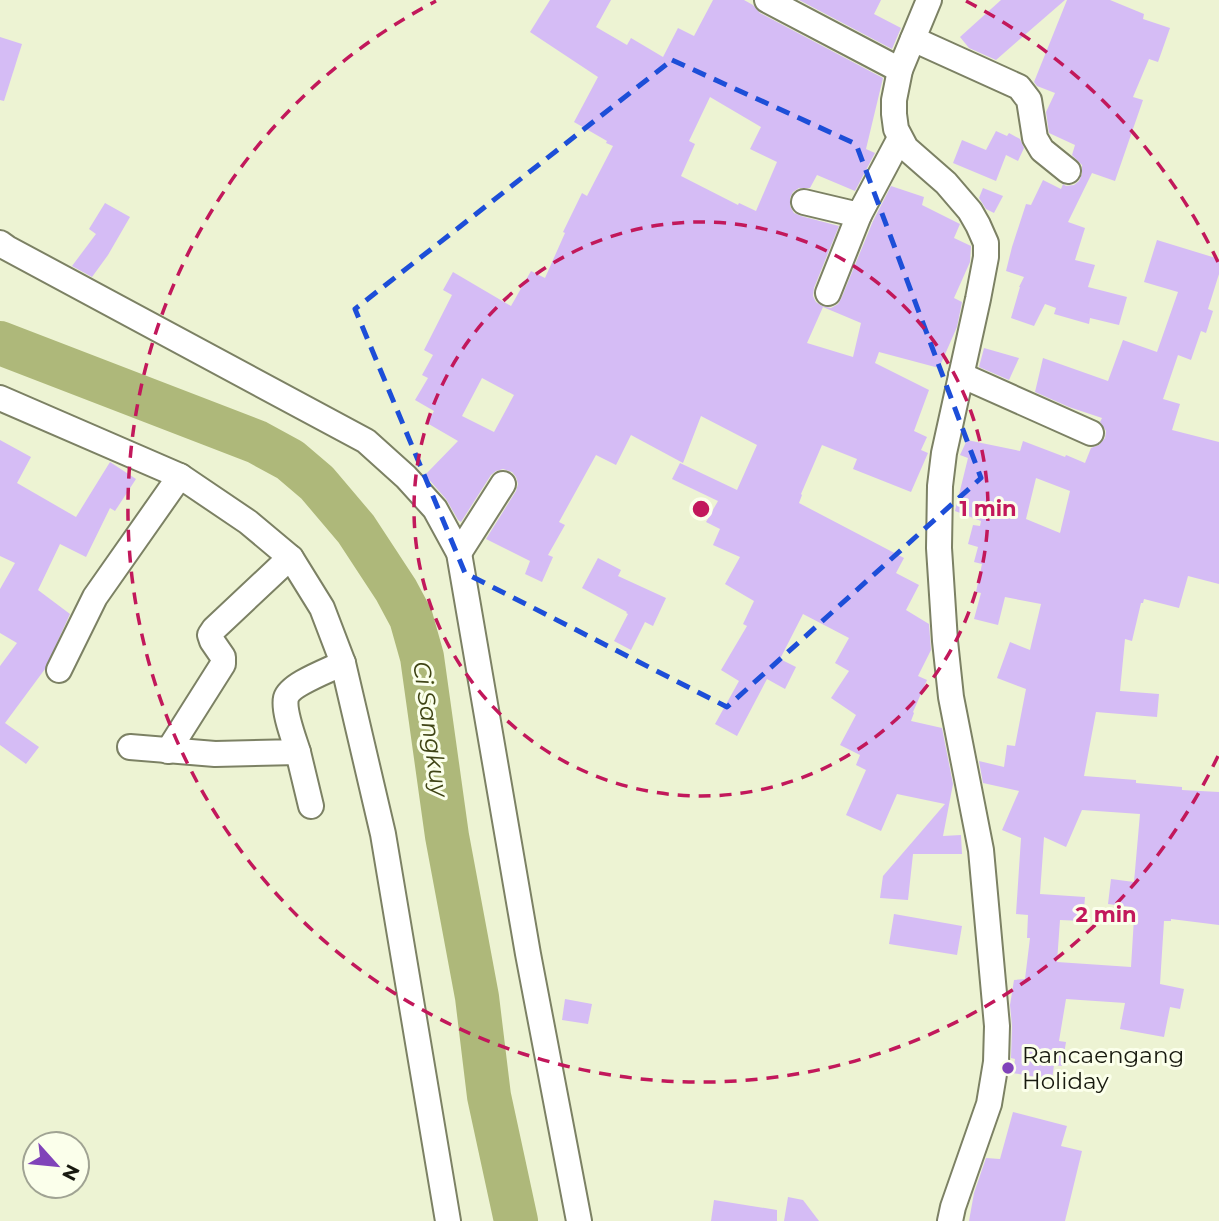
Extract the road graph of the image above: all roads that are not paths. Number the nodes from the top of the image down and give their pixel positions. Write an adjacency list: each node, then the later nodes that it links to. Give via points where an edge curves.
1 (767, 0): 4 (street)
2 (929, 0): 3 (street)
3 (913, 39): 4 (street); 6 (street, via 1019,87 1029,100 1041,150)
4 (900, 70): 5 (street, via 894,114)
5 (900, 138): 8 (street); 11 (street, via 970,211 986,243)
6 (1068, 172)
7 (804, 202): 8 (street)
8 (859, 215): 10 (street)
9 (0, 243): 16 (street, via 366,440 435,509)
10 (828, 293)
11 (961, 375): 13 (street); 26 (street, via 944,453 939,548 951,697 981,850 997,1026 989,1104)
12 (0, 398): 14 (street)
13 (1091, 433)
14 (180, 476): 17 (street); 19 (street, via 95,597)
15 (503, 484): 16 (street)
16 (459, 553): 25 (street)
17 (291, 558): 18 (street, via 322,608); 21 (street, via 210,635 223,664)
18 (343, 663): 22 (street, via 289,692 286,709); 24 (street, via 383,834)
19 (58, 670)
20 (130, 747): 21 (street)
21 (168, 751): 22 (street, via 232,755)
22 (298, 752): 23 (street)
23 (311, 806)
24 (448, 1221)
25 (579, 1221)
26 (950, 1221)

